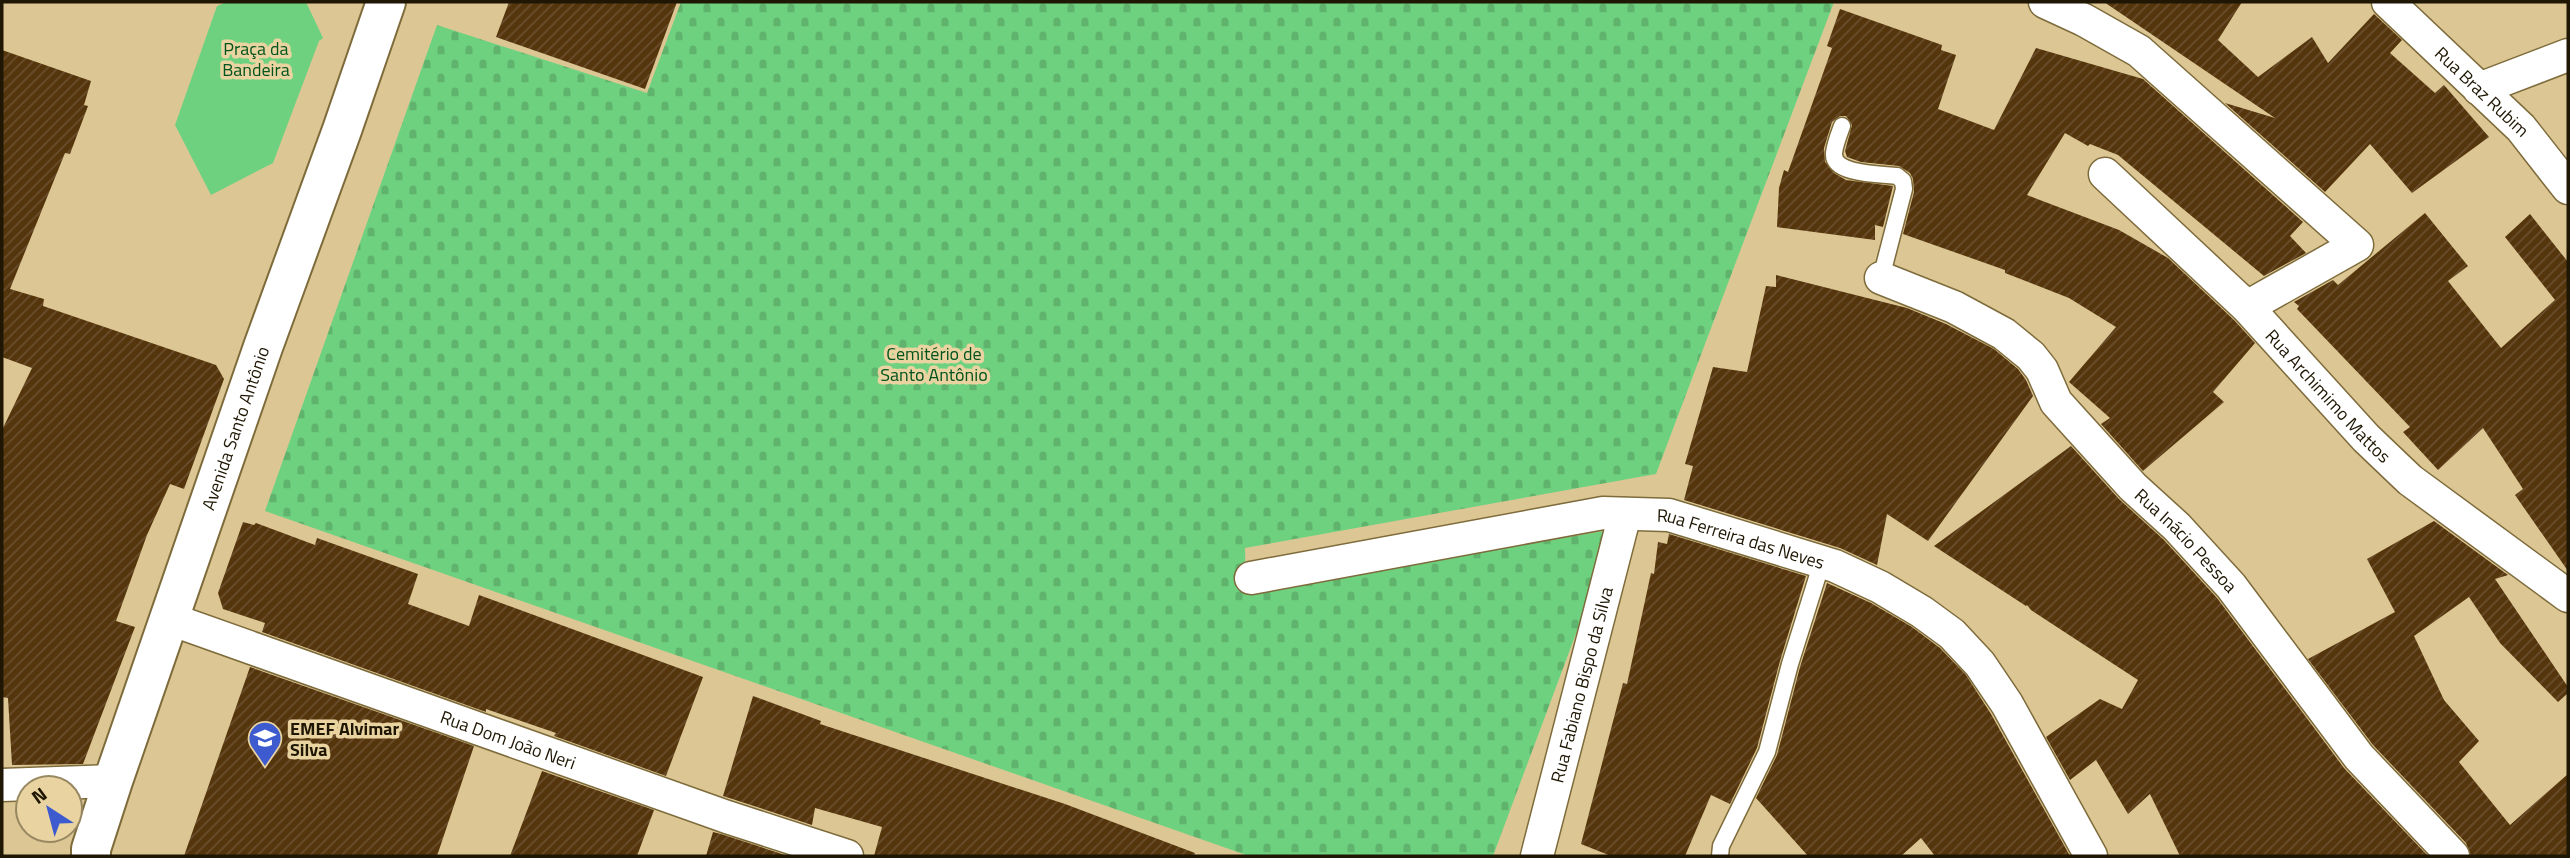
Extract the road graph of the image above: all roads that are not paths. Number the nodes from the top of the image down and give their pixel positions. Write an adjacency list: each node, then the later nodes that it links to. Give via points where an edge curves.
1 (386, 2): 15 (street, Avenida Santo Antônio)
2 (2045, 2): 10 (street, via 2139,51 2357,244)
3 (2388, 2): 5 (street, Rua Braz Rubim)
4 (2568, 55): 5 (street)
5 (2479, 89): 8 (street, Rua Braz Rubim, via 2521,128)
6 (1842, 126): 9 (lane, via 1834,153 1838,165 1903,181)
7 (2105, 174): 10 (street, Rua Archimimo Mattos)
8 (2568, 188)
9 (1881, 278): 23 (street, Rua Inácio Pessoa, via 1954,307 2004,334 2031,356 2056,402 2231,586 2359,757)
10 (2247, 307): 14 (street, Rua Archimimo Mattos, via 2410,480)
11 (1625, 514): 12 (street, Rua Ferreira das Neves, via 1669,514); 13 (street, Rua Ferreira das Neves, via 1603,513); 18 (street, Rua Fabiano Bispo da Silva)
12 (1822, 562): 21 (lane, via 1767,752); 22 (street, Rua Ferreira das Neves, via 1880,587 1922,612 1952,634 1980,664)
13 (1251, 578)
14 (2568, 596)
15 (170, 619): 16 (street, Avenida Santo Antônio); 20 (street, Rua Dom João Neri)
16 (113, 781): 17 (street); 19 (street, Avenida Santo Antônio)
17 (2, 785)
18 (1547, 854)
19 (91, 856)
20 (847, 856)
21 (1720, 856)
22 (2091, 856)
23 (2453, 856)

